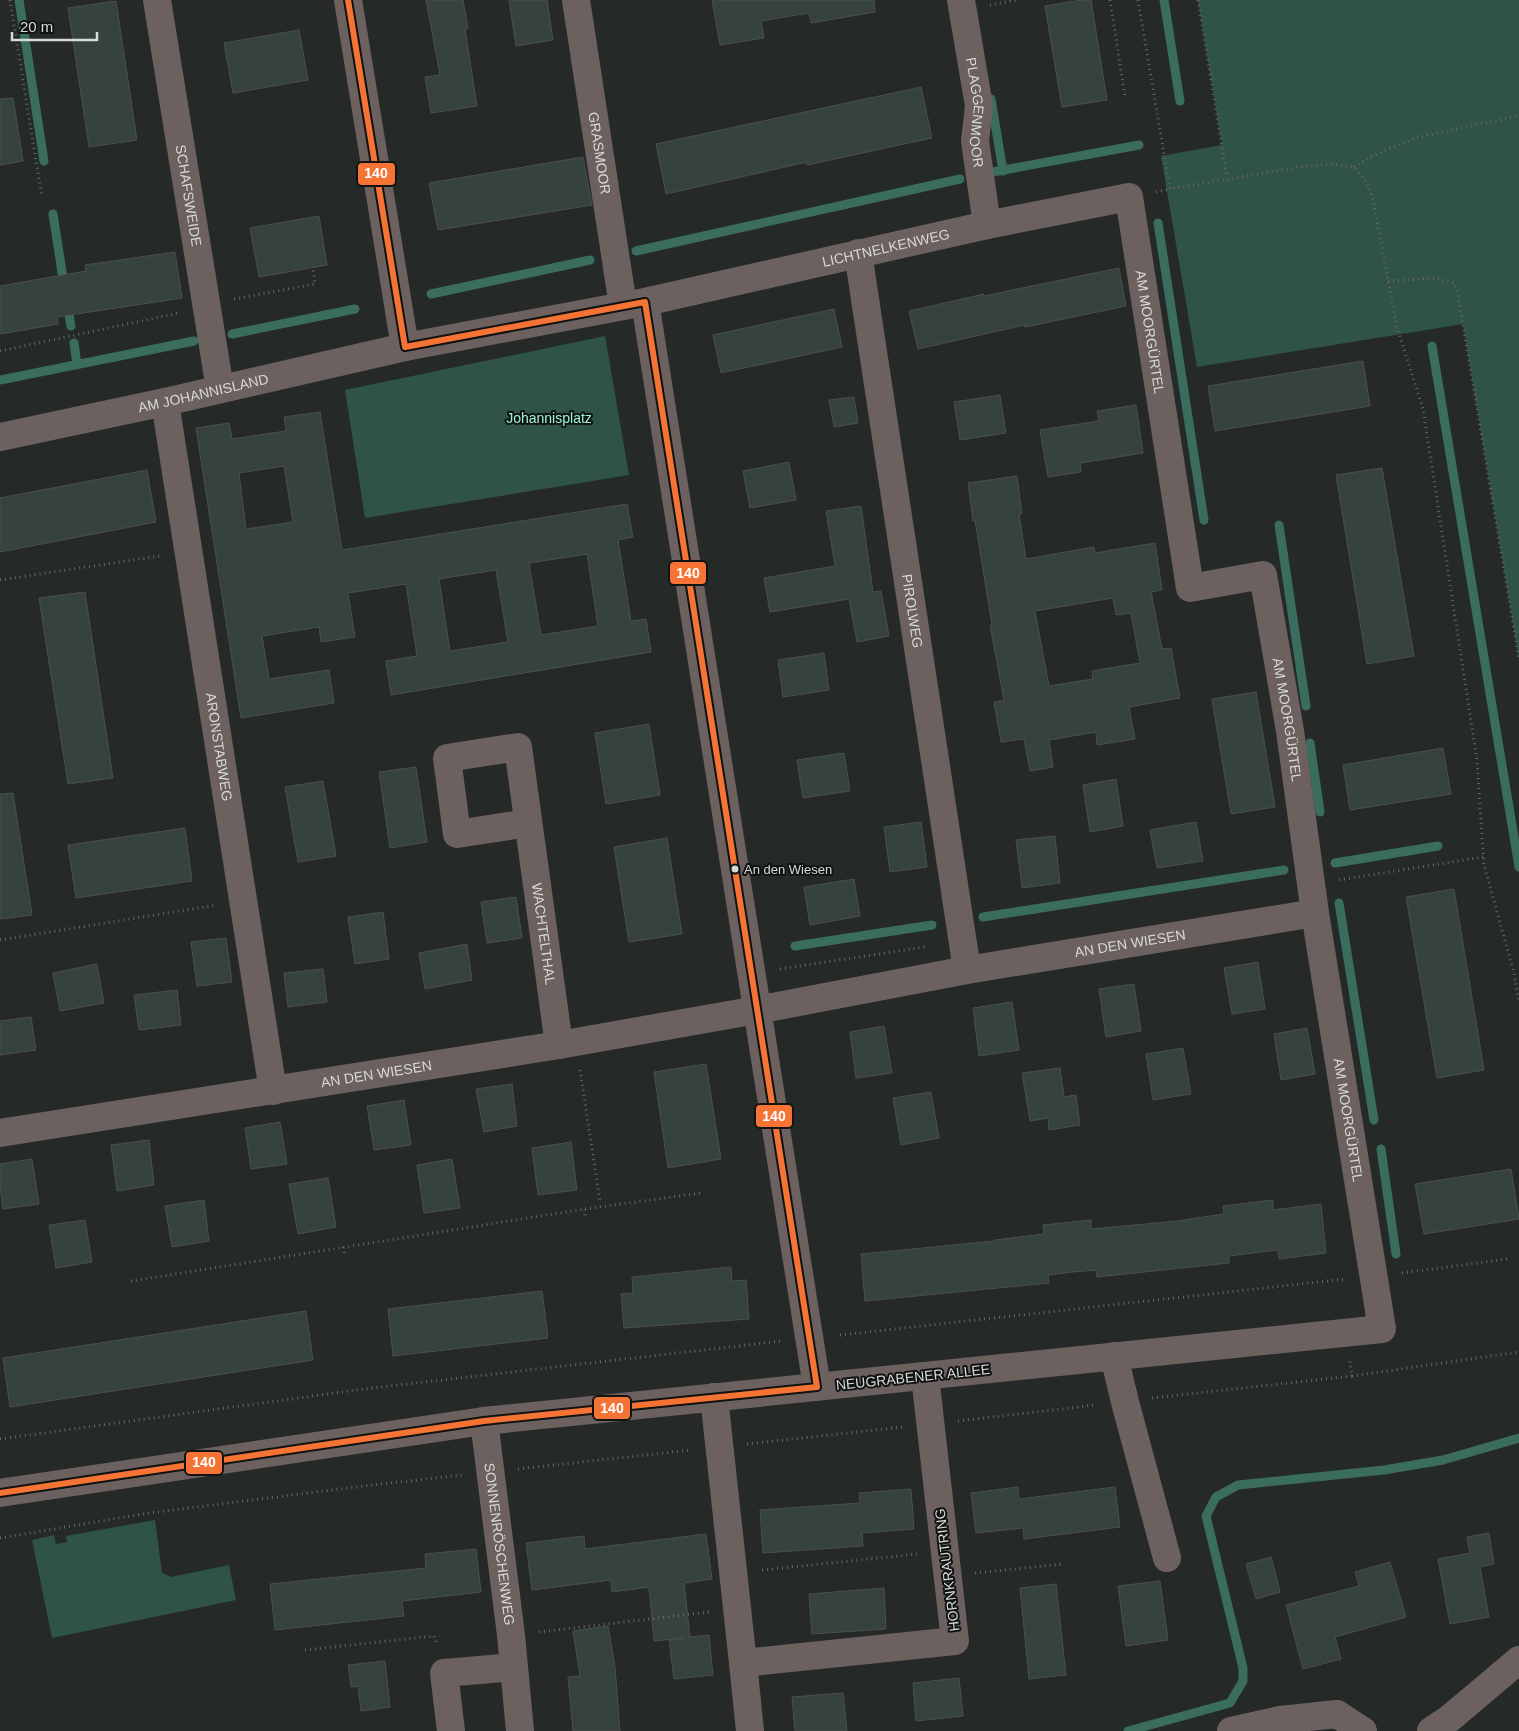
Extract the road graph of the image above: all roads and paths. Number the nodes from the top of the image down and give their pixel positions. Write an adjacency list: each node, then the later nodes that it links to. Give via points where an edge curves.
1 (10, 0): 14 (path)
2 (157, 0): 20 (street, SCHAFSWEIDE)
3 (348, 0): 21 (street)
4 (576, 0): 19 (street, GRASMOOR)
5 (961, 0): 15 (street, PLAGGENMOOR, via 979,106 975,141)
6 (1110, 0): 9 (path)
7 (1138, 0): 12 (path, via 1170,189)
8 (1198, 0): 12 (path)
9 (1125, 96)
10 (1519, 116): 11 (path, via 1414,138)
11 (1354, 167): 12 (path, via 1332,164 1306,166); 18 (path, via 1367,183 1373,200)
12 (1227, 178)
13 (1129, 197): 15 (street, LICHTNELKENWEG); 31 (street, AM MOORGÜRTEL, via 1190,588 1264,576 1290,731)
14 (42, 198)
15 (987, 225): 16 (street, LICHTNELKENWEG)
16 (858, 253): 19 (street, LICHTNELKENWEG); 34 (street, PIROLWEG)
17 (312, 268): 20 (path, via 315,284 237,298)
18 (1388, 280): 28 (path, via 1435,278 1454,283); 35 (path, via 1397,327 1423,409 1478,760 1484,865)
19 (634, 304): 21 (street, LICHTNELKENWEG); 37 (street, GRASMOOR)
20 (207, 307): 22 (path); 23 (street, SCHAFSWEIDE)
21 (405, 347): 23 (street, AM JOHANNISLAND)
22 (0, 351)
23 (220, 389): 24 (street, AM JOHANNISLAND)
24 (165, 402): 25 (street, AM JOHANNISLAND); 26 (street, ARONSTABWEG)
25 (0, 437)
26 (188, 551): 27 (path); 30 (street, ARONSTABWEG)
27 (0, 580)
28 (1519, 659)
29 (528, 823): 38 (street, WACHTELTHAL)
30 (243, 901): 32 (path); 39 (street, ARONSTABWEG)
31 (1315, 913): 34 (street, AN DEN WIESEN); 48 (street, AM MOORGÜRTEL)
32 (0, 940)
33 (779, 960): 36 (path)
34 (967, 970): 36 (street, AN DEN WIESEN)
35 (1519, 1002)
36 (786, 1005): 37 (street, AN DEN WIESEN)
37 (757, 1010): 38 (street, AN DEN WIESEN); 53 (street, GRASMOOR)
38 (568, 1044): 39 (street, AN DEN WIESEN); 42 (path)
39 (273, 1091): 40 (street, AN DEN WIESEN)
40 (0, 1133)
41 (701, 1193): 43 (path)
42 (600, 1201)
43 (585, 1209): 44 (path); 45 (path)
44 (585, 1218)
45 (343, 1247): 46 (path); 49 (path)
46 (345, 1256)
47 (1508, 1259): 48 (path)
48 (1373, 1276): 51 (street, AM MOORGÜRTEL); 52 (path)
49 (131, 1281)
50 (838, 1326): 52 (path)
51 (1382, 1329): 55 (street, NEUGRABENER ALLEE)
52 (840, 1335): 53 (path)
53 (810, 1338): 58 (street, GRASMOOR); 61 (path, via 364,1389)
54 (1519, 1352): 57 (path)
55 (1114, 1356): 56 (street, NEUGRABENER ALLEE); 63 (street)
56 (925, 1376): 58 (street, NEUGRABENER ALLEE); 64 (street, HORNKRAUTRING)
57 (1352, 1376)
58 (817, 1387): 59 (street, NEUGRABENER ALLEE)
59 (714, 1397): 60 (street, NEUGRABENER ALLEE); 66 (street)
60 (484, 1421): 62 (street, NEUGRABENER ALLEE); 68 (street, SONNENRÖSCHENWEG)
61 (0, 1438)
62 (0, 1494)
63 (1167, 1558)
64 (946, 1564): 65 (path); 66 (path); 71 (street, HORNKRAUTRING, via 955,1641)
65 (1064, 1564)
66 (734, 1573): 67 (street)
67 (737, 1609): 68 (path); 71 (street)
68 (511, 1635): 72 (street, SONNENRÖSCHENWEG)
69 (304, 1650): 73 (path, via 434,1636)
70 (1519, 1660): 79 (street)
71 (742, 1663): 76 (street)
72 (514, 1667): 73 (street); 75 (street, SONNENRÖSCHENWEG)
73 (444, 1673): 74 (street)
74 (451, 1731)
75 (520, 1731)
76 (750, 1731)
77 (1231, 1731): 78 (street, via 1280,1720 1337,1714)
78 (1363, 1731)
79 (1431, 1731)

